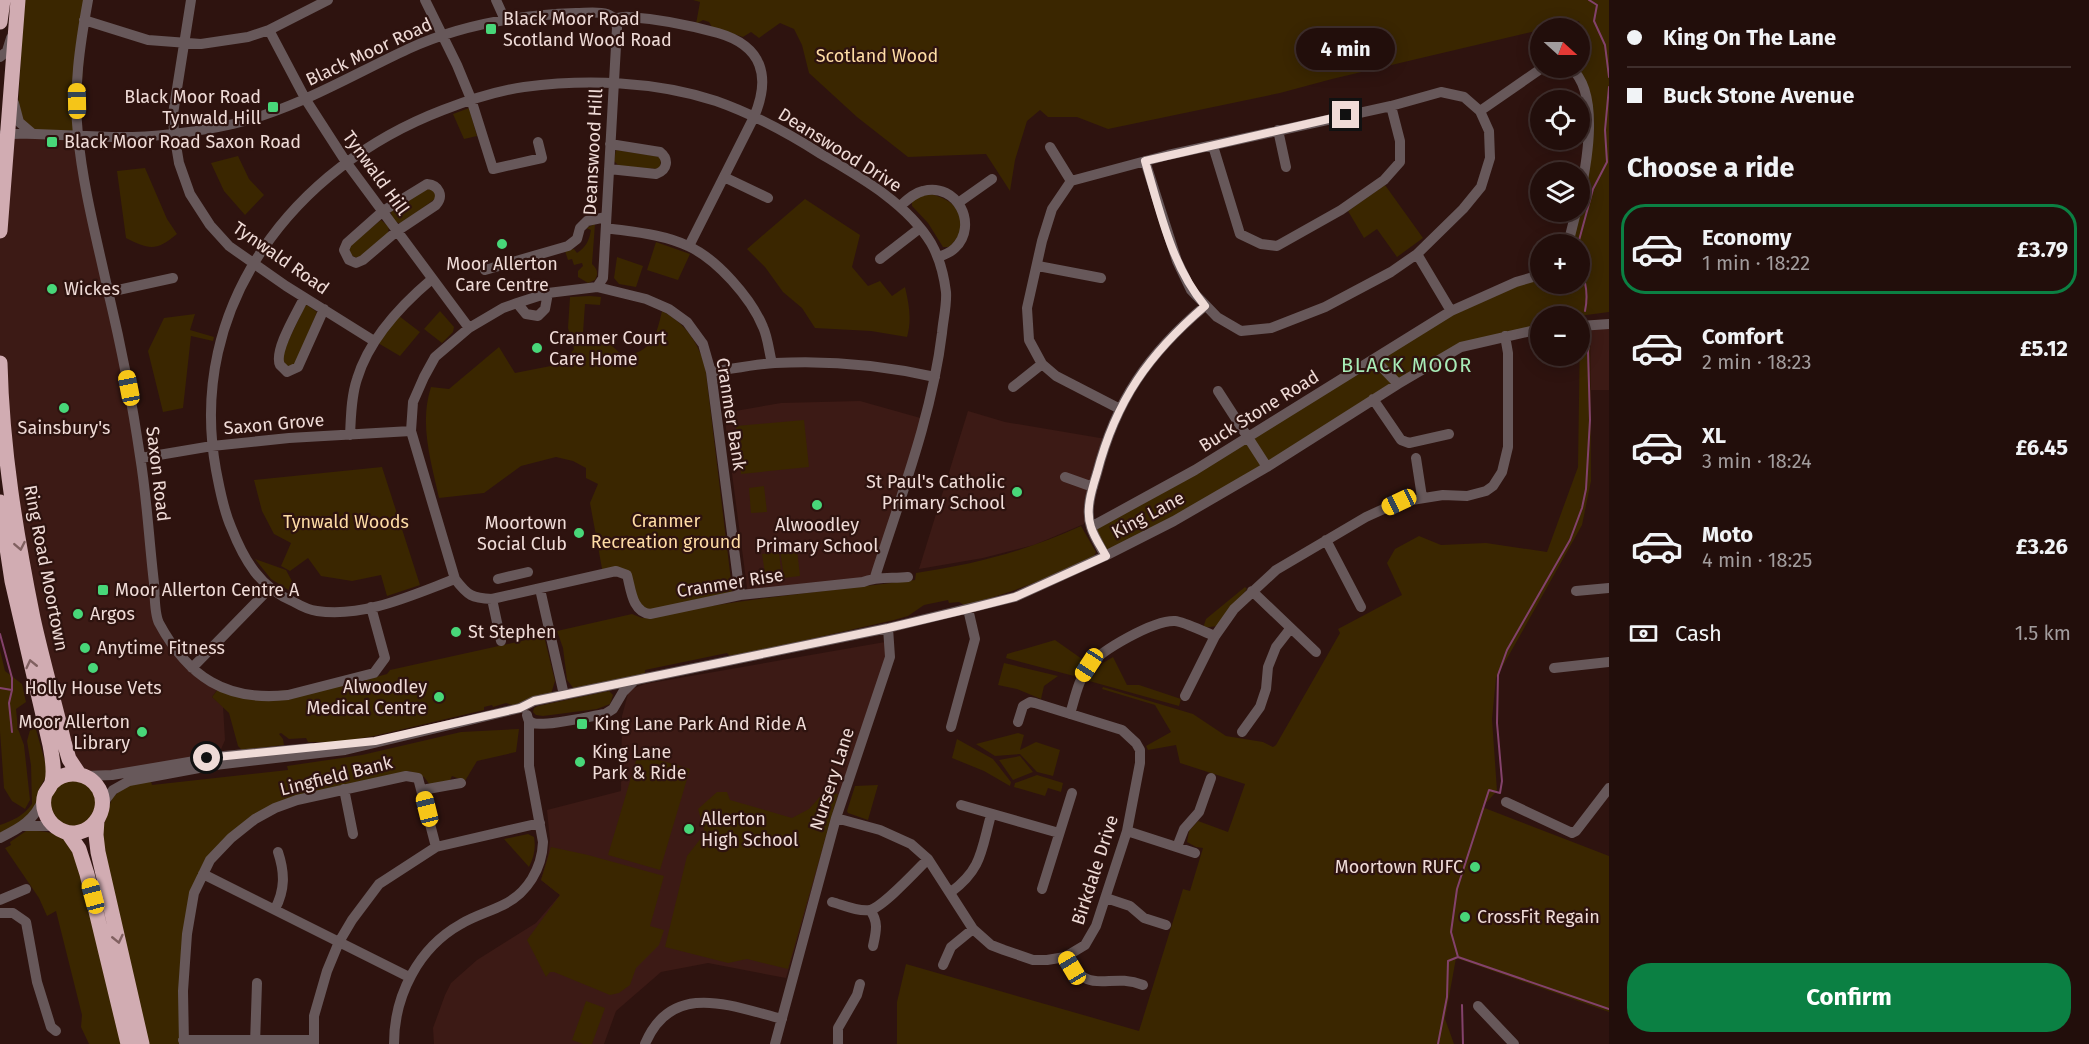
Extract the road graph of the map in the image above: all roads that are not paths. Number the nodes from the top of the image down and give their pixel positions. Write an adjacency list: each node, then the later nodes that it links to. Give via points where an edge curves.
1 (3, 0): 12 (highway)
2 (18, 0): 9 (highway)
3 (88, 0): 10 (street, Saxon Road)
4 (191, 0): 15 (street, Tynwald Road)
5 (328, 0): 13 (street)
6 (425, 0): 14 (street)
7 (496, 0): 11 (street)
8 (615, 18): 11 (street, Black Moor Road, via 607,13 589,13); 20 (street, Deanswood Hill); 26 (street, Black Moor Road, via 626,16 684,25 743,43 756,59 763,78 762,96)
9 (16, 20): 16 (street, via 7,51); 21 (highway)
10 (84, 20): 15 (street, via 148,40); 31 (street, Saxon Road, via 77,85)
11 (505, 20): 14 (street, Black Moor Road)
12 (0, 22)
13 (269, 30): 15 (street, via 248,37); 23 (street, Tynwald Hill)
14 (443, 35): 22 (street); 23 (street, Black Moor Road)
15 (183, 44): 29 (street, Tynwald Road)
16 (0, 57)
17 (0, 64): 21 (street, via 9,73)
18 (1530, 76): 25 (street)
19 (1580, 78): 39 (street, via 1588,118)
20 (613, 83): 22 (street, Deanswood Drive, via 520,87); 26 (street, Deanswood Drive, via 664,88); 33 (street, Deanswood Hill)
21 (12, 86): 28 (highway); 30 (street, via 19,122)
22 (471, 99): 32 (street, via 493,169 542,158); 38 (street, Deanswood Drive, via 424,117)
23 (306, 100): 29 (street, Black Moor Road, via 234,124); 38 (street, Tynwald Hill)
24 (1391, 105): 25 (street, via 1442,92 1464,97); 27 (street); 34 (street, via 1400,141 1400,162 1384,180 1341,210 1277,246 1261,244 1240,234)
25 (1480, 111): 54 (street, via 1489,131 1490,158 1481,186)
26 (754, 117): 42 (street, Black Moor Road); 47 (street, Deanswood Drive, via 816,150)
27 (1278, 130): 34 (street); 40 (street)
28 (2, 133): 30 (street, Black Moor Road); 36 (highway)
29 (174, 133): 31 (street, Black Moor Road); 57 (street, Tynwald Road, via 190,194 229,246)
30 (33, 134): 31 (street, Black Moor Road); 36 (street, via 17,142)
31 (78, 135): 65 (street, Saxon Road)
32 (538, 142)
33 (610, 144): 41 (street, Deanswood Hill); 41 (street, via 660,152 666,164 656,174)
34 (1213, 146): 37 (street)
35 (1050, 147): 44 (street)
36 (6, 155): 51 (highway)
37 (1145, 161): 44 (street); 69 (street, via 1177,261 1191,290)
38 (345, 162): 48 (street, Tynwald Hill); 57 (street, Deanswood Drive, via 297,206)
39 (1587, 162)
40 (1286, 167)
41 (609, 169): 49 (street, Deanswood Hill)
42 (724, 177): 45 (street); 53 (street, Black Moor Road)
43 (992, 179): 46 (street)
44 (1071, 181): 58 (street, via 1052,209)
45 (768, 198)
46 (958, 203): 47 (street, via 934,189 912,196); 55 (street, via 965,231 952,251)
47 (900, 206): 50 (street, Deanswood Drive)
48 (383, 211): 52 (street, Tynwald Hill); 52 (street, via 347,243 346,257 360,262); 52 (street, via 427,184 437,188 440,195 436,205)
49 (606, 223): 53 (street); 59 (street, via 587,221 577,239 567,246); 64 (street, Deanswood Hill, via 603,278)
50 (920, 228): 55 (street, Deanswood Drive); 56 (street)
51 (0, 231)
52 (397, 231): 62 (street, Tynwald Hill)
53 (689, 246): 80 (street, via 738,286 763,327)
54 (1417, 254): 69 (street, via 1325,307 1271,328 1241,331); 71 (street)
55 (938, 257): 83 (street, Deanswood Drive, via 946,293)
56 (880, 259)
57 (253, 263): 67 (street, Tynwald Road); 93 (street, Deanswood Drive, via 238,289 220,340 211,397)
58 (1038, 266): 63 (street); 81 (street, via 1027,308 1029,340)
59 (485, 270)
60 (173, 278): 65 (street)
61 (1530, 278): 71 (street, Buck Stone Road)
62 (432, 279): 74 (street, Tynwald Hill); 77 (street, via 405,302)
63 (1101, 279)
64 (597, 287): 66 (street, Cranmer Bank); 82 (street, Cranmer Bank, via 646,299 687,322 703,344)
65 (108, 292): 94 (street, Saxon Road)
66 (548, 293): 68 (street, Cranmer Bank); 68 (street, via 545,309 538,316 526,314)
67 (304, 297): 70 (street, Tynwald Road); 70 (street, via 279,356 280,365 287,372 298,367)
68 (517, 303): 74 (street, Cranmer Bank)
69 (1205, 306): 88 (street, via 1172,334)
70 (324, 309): 77 (street, Tynwald Road)
71 (1450, 311): 78 (street, Buck Stone Road)
72 (1609, 324): 73 (street)
73 (1590, 325)
74 (469, 328): 89 (street, Cranmer Bank, via 435,357 413,402)
75 (1530, 331): 76 (street, King Lane)
76 (1505, 336): 84 (street, King Lane, via 1461,347); 99 (street, via 1508,447 1498,480 1477,495)
77 (374, 341): 91 (street, via 357,378)
78 (1374, 359): 84 (street); 92 (street, Buck Stone Road)
79 (0, 363): 144 (highway, Ring Road Moortown, one-way to 144, via 12,507 33,619 69,759)
80 (772, 363): 82 (street); 83 (street, via 877,366)
81 (1042, 364): 85 (street); 88 (street, via 1056,376)
82 (711, 372): 116 (street, Cranmer Bank)
83 (934, 377): 106 (street, Deanswood Drive)
84 (1398, 384): 87 (street, King Lane)
85 (1013, 387)
86 (1218, 391): 92 (street)
87 (1373, 399): 90 (street, via 1401,440); 96 (street, King Lane)
88 (1120, 409): 98 (street)
89 (411, 431): 91 (street, Saxon Grove); 108 (street, Cranmer Bank)
90 (1449, 434)
91 (350, 435): 93 (street, Saxon Grove)
92 (1249, 436): 96 (street); 101 (street, Buck Stone Road)
93 (212, 446): 94 (street, Saxon Grove); 111 (street, Deanswood Drive, via 231,528 248,563)
94 (141, 458): 127 (street, Saxon Road, via 158,621)
95 (1416, 458): 99 (street)
96 (1267, 467): 103 (street, King Lane)
97 (1065, 477): 98 (street)
98 (1093, 487): 101 (street)
99 (1422, 497): 102 (street, via 1399,502)
100 (0, 502): 147 (highway, Ring Road Moortown, one-way to 100, via 53,764 50,745 12,581)
101 (1091, 527): 103 (street)
102 (1326, 540): 113 (street, via 1276,570); 119 (street)
103 (1106, 556): 120 (street, King Lane, via 1015,597)
104 (528, 572): 105 (street)
105 (512, 576): 109 (street); 115 (street)
106 (875, 577): 107 (street); 116 (street, Cranmer Rise, via 864,582)
107 (908, 577)
108 (455, 579): 117 (street, via 466,593); 118 (street)
109 (498, 579)
110 (1609, 588): 114 (street)
111 (269, 589): 118 (street, via 315,611 354,612); 127 (street)
112 (540, 589): 115 (street); 116 (street, Cranmer Rise, via 616,571 627,574 636,607 645,613); 131 (street)
113 (1252, 591): 122 (street); 123 (street)
114 (1576, 591)
115 (516, 594): 117 (street)
116 (740, 595)
117 (492, 599): 124 (street)
118 (371, 607): 127 (street, Saxon Road, via 385,658 374,673 288,695 247,696 219,687)
119 (1361, 607)
120 (968, 609): 121 (street, King Lane); 140 (street, via 975,639)
121 (888, 628): 129 (street, King Lane); 156 (street, Nursery Lane, via 890,657)
122 (1290, 629): 125 (street); 141 (street, via 1276,647 1268,667 1260,707)
123 (1215, 636): 132 (street); 136 (street, via 1175,621 1153,626 1106,651 1080,679)
124 (501, 641)
125 (1316, 652)
126 (1609, 662): 128 (street)
127 (192, 668)
128 (1554, 668)
129 (635, 681): 130 (street, King Lane); 133 (street)
130 (609, 685): 131 (street, King Lane); 133 (street)
131 (564, 695): 134 (street, King Lane)
132 (1185, 696)
133 (620, 697): 139 (street, via 614,709 605,714)
134 (530, 704): 135 (street, King Lane); 137 (street)
135 (507, 711): 137 (street); 142 (street, King Lane)
136 (1070, 714): 138 (street, Birkdale Drive, via 1030,702 1023,706); 161 (street, Birkdale Drive, via 1122,730 1140,750)
137 (528, 719): 139 (street); 143 (street)
138 (1018, 722)
139 (548, 723): 143 (street)
140 (951, 727)
141 (1242, 732)
142 (375, 741): 144 (street, King Lane, via 224,756 112,775); 153 (street, King Lane, via 325,753 215,765 129,781 113,790)
143 (531, 746): 158 (street, via 529,766)
144 (82, 775): 147 (highway, via 63,776); 153 (highway, via 97,786)
145 (1211, 777): 166 (street, via 1199,812 1184,829)
146 (461, 783): 149 (street)
147 (48, 789): 159 (street, via 40,808); 160 (highway, via 45,812)
148 (344, 789): 149 (street, Lingfield Bank, via 406,776 418,778); 163 (street); 170 (street, Lingfield Bank, via 297,800 255,819 210,860)
149 (422, 790): 165 (street)
150 (1072, 793): 162 (street)
151 (1607, 794): 152 (street, via 1572,833)
152 (1506, 802)
153 (103, 803): 157 (highway)
154 (961, 805): 155 (street)
155 (991, 815): 162 (street); 173 (street, via 976,867)
156 (836, 818): 169 (street, via 890,834 910,844); 191 (street, Nursery Lane)
157 (97, 820): 160 (highway, via 77,833); 197 (highway, one-way to 197, via 98,852)
158 (540, 823): 165 (street); 186 (street, via 543,851 523,891 504,905 458,925 430,949)
159 (24, 826): 160 (street); 164 (street)
160 (61, 829): 196 (highway, via 79,849 87,874)
161 (1127, 831): 166 (street); 174 (street, Birkdale Drive)
162 (1059, 833): 172 (street)
163 (353, 834)
164 (0, 838)
165 (436, 847): 182 (street, via 380,884)
166 (1177, 847): 168 (street)
167 (278, 852): 177 (street, via 284,874)
168 (1195, 853)
169 (927, 860): 173 (street); 178 (street)
170 (203, 874): 177 (street); 193 (street, Lingfield Bank, via 194,893 187,934)
171 (26, 889): 175 (street)
172 (1042, 889)
173 (951, 892): 181 (street)
174 (1106, 898): 180 (street); 184 (street, Birkdale Drive, via 1092,936)
175 (4, 899): 179 (street, via 10,905)
176 (832, 902): 178 (street)
177 (274, 909): 182 (street)
178 (870, 910): 183 (street, via 878,927)
179 (4, 913): 192 (street, via 26,922 37,982 51,1027)
180 (1166, 925)
181 (973, 929): 184 (street, via 991,945 1016,955 1033,960); 185 (street, via 951,947)
182 (339, 942): 186 (street); 195 (street, via 314,1016)
183 (873, 946)
184 (1065, 957): 189 (street, via 1088,981 1123,979)
185 (943, 965)
186 (409, 976): 198 (street, via 398,1004)
187 (257, 983): 194 (street)
188 (860, 984): 201 (street, via 838,1028)
189 (1143, 985)
190 (1478, 1006): 202 (street)
191 (782, 1019): 199 (street, via 693,1002 669,1012); 200 (street, Nursery Lane)
192 (56, 1031)
193 (184, 1042): 194 (street)
194 (255, 1042): 195 (street)
195 (314, 1042)
196 (128, 1044)
197 (142, 1044)
198 (393, 1044)
199 (645, 1044)
200 (775, 1044)
201 (838, 1044)
202 (1514, 1044)

